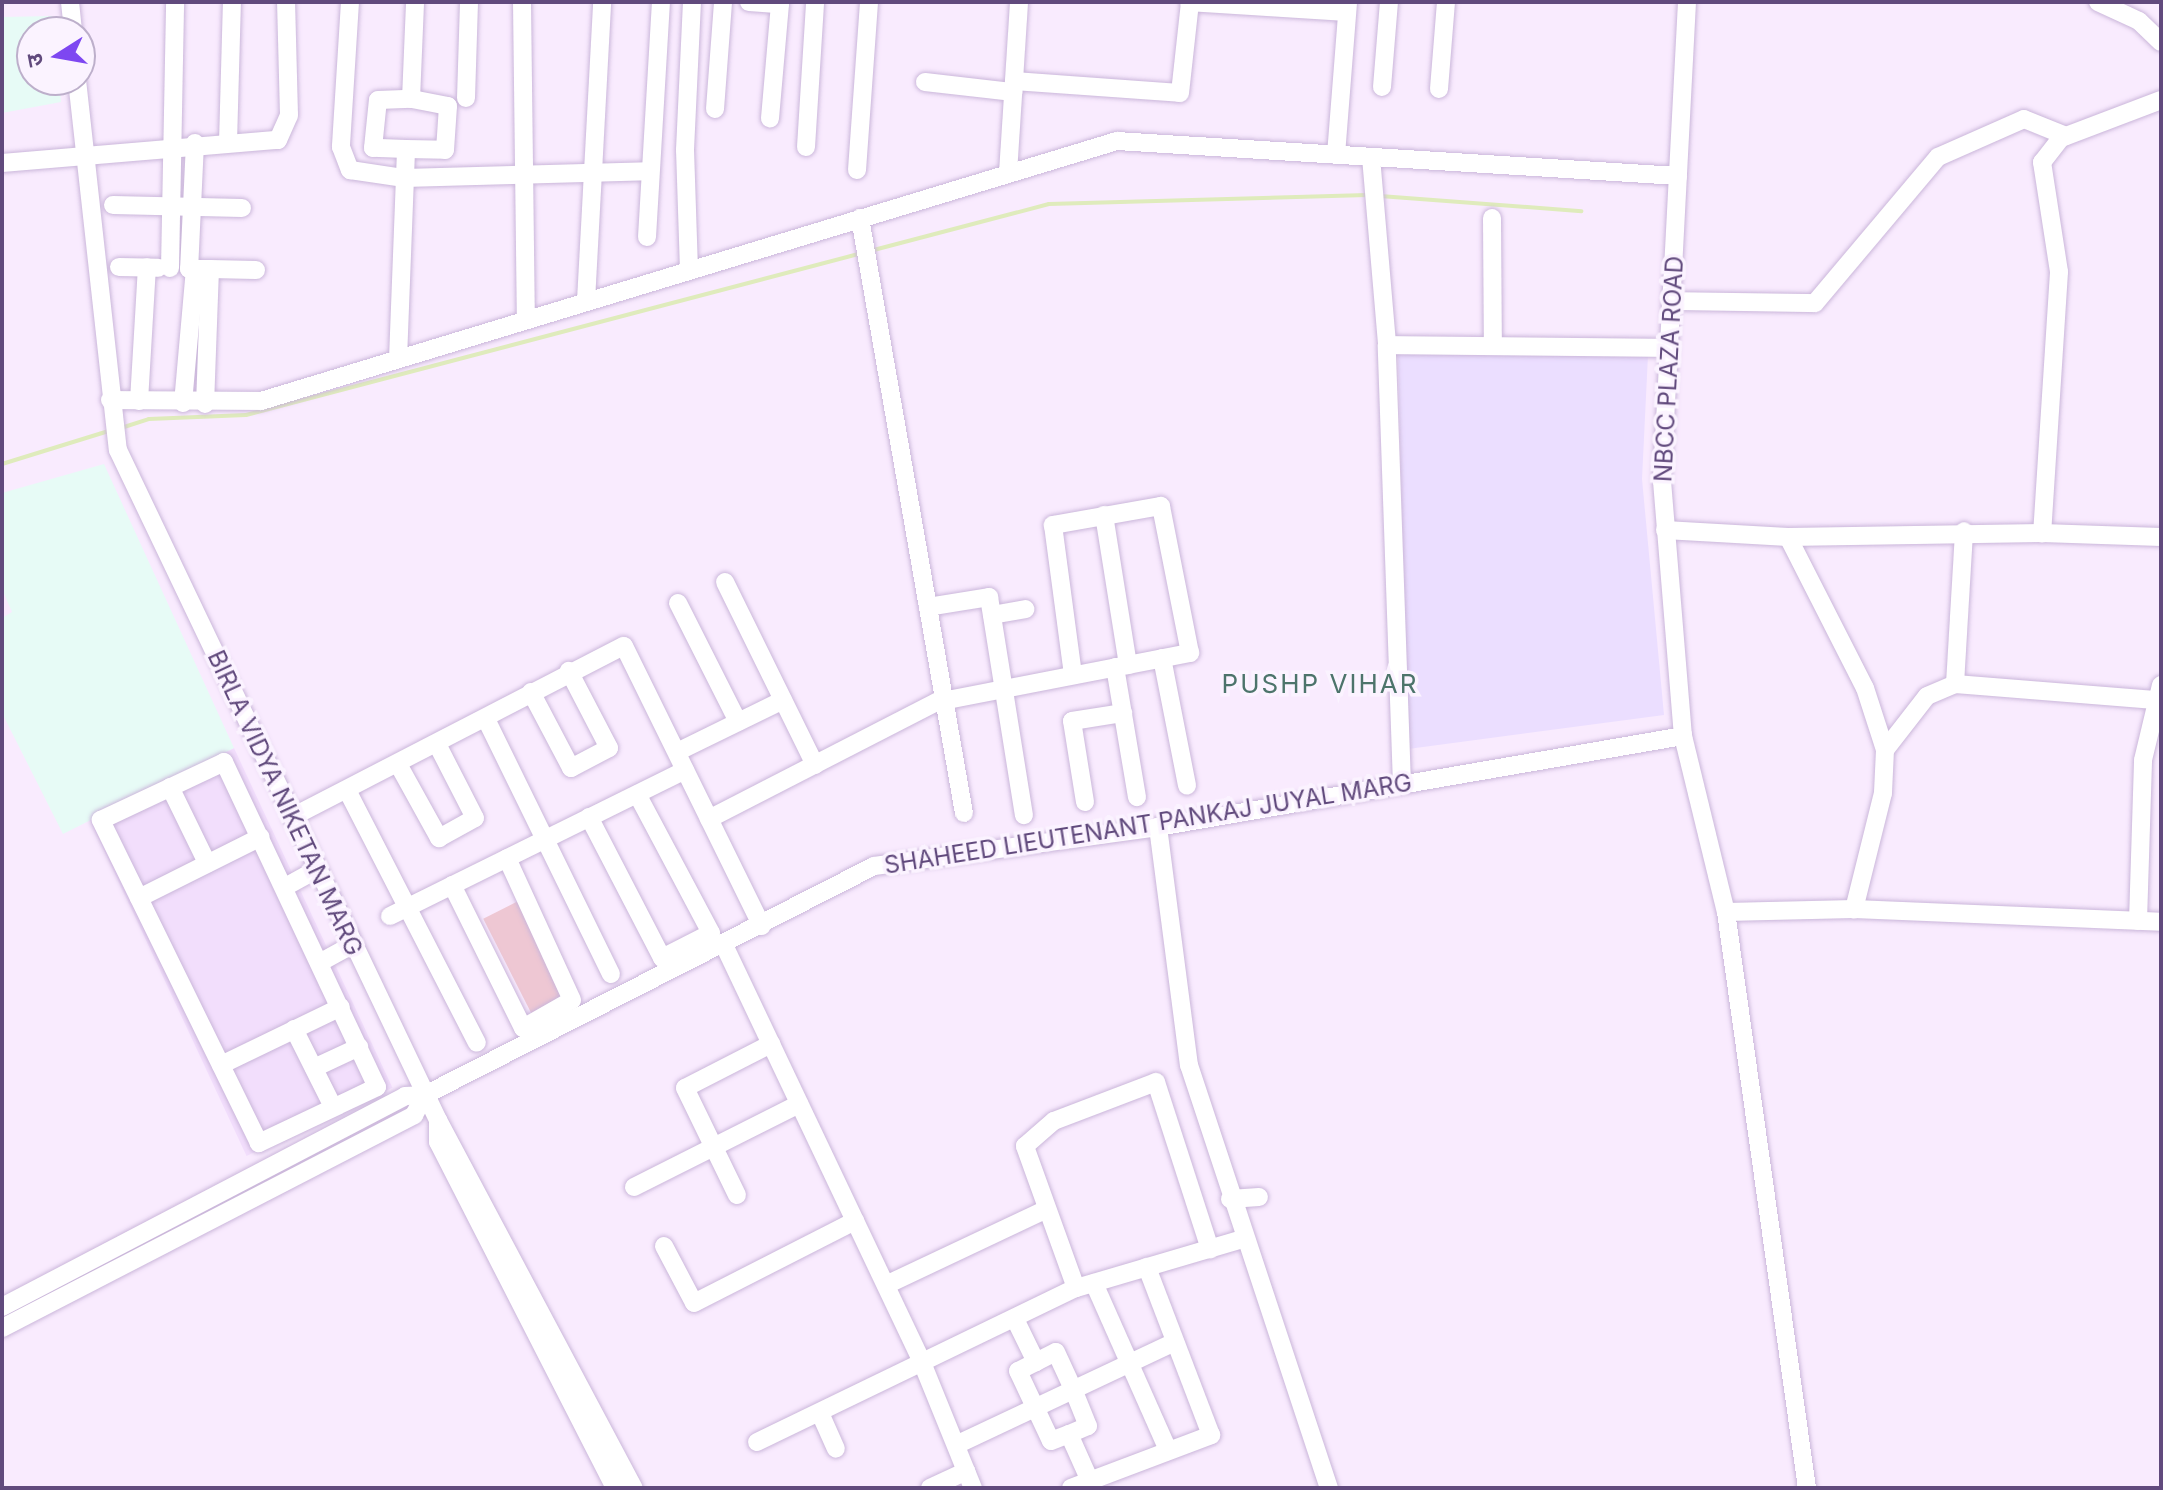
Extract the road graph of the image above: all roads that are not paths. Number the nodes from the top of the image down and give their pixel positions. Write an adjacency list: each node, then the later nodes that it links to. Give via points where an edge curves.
1 (175, 2): 35 (street)
2 (232, 2): 34 (street)
3 (286, 2): 34 (street, via 285,131 278,140)
4 (350, 2): 48 (street, via 342,161 362,174)
5 (415, 2): 29 (street)
6 (469, 2): 28 (street)
7 (522, 2): 46 (street)
8 (602, 2): 43 (street)
9 (661, 2): 44 (street)
10 (692, 2): 59 (street, via 685,150)
11 (723, 2): 31 (street)
12 (749, 2): 32 (street, via 780,4)
13 (815, 2): 36 (street)
14 (869, 2): 42 (street)
15 (1019, 2): 24 (street)
16 (1190, 2): 21 (street); 24 (street, via 1180,93)
17 (1389, 2): 25 (street)
18 (1446, 2): 26 (street)
19 (1687, 2): 47 (street, NBCC PLAZA ROAD)
20 (2098, 2): 22 (street)
21 (1347, 7): 39 (street)
22 (2158, 38)
23 (925, 82): 24 (street)
24 (1013, 86): 45 (street)
25 (1382, 87)
26 (1439, 89)
27 (79, 96): 38 (street, BIRLA VIDYA NIKETAN MARG)
28 (466, 98)
29 (411, 99): 37 (street, via 378,100 373,148); 37 (street, via 448,106 445,150)
30 (2161, 100): 33 (street)
31 (715, 109)
32 (770, 119)
33 (2066, 136): 61 (street, via 2024,119 1938,157 1815,303); 74 (street, via 2042,162 2059,272)
34 (228, 143): 35 (street)
35 (185, 144): 38 (street); 50 (street)
36 (806, 147)
37 (406, 149): 48 (street)
38 (84, 152): 41 (street); 67 (street, BIRLA VIDYA NIKETAN MARG)
39 (1336, 155): 40 (street); 45 (street, via 1117,141)
40 (1371, 157): 47 (street); 63 (street)
41 (2, 163)
42 (857, 170)
43 (590, 171): 44 (street); 46 (street); 60 (street)
44 (648, 171): 54 (street)
45 (1008, 173): 52 (street)
46 (520, 174): 48 (street); 62 (street)
47 (1678, 176): 61 (street, NBCC PLAZA ROAD)
48 (404, 178): 66 (street)
49 (113, 205): 50 (street)
50 (183, 206): 51 (street); 57 (street)
51 (242, 208)
52 (860, 218): 59 (street); 79 (street)
53 (1492, 218): 64 (street)
54 (647, 237)
55 (119, 267): 56 (street)
56 (147, 267): 57 (street); 68 (street)
57 (191, 269): 58 (street); 69 (street); 70 (street)
58 (256, 270)
59 (689, 270): 60 (street)
60 (586, 301): 62 (street)
61 (1671, 301): 65 (street, NBCC PLAZA ROAD)
62 (526, 320): 66 (street)
63 (1387, 345): 64 (street); 102 (street)
64 (1493, 346): 65 (street)
65 (1669, 348): 72 (street, NBCC PLAZA ROAD)
66 (398, 359): 70 (street, via 261,401)
67 (110, 400): 68 (street); 111 (street, BIRLA VIDYA NIKETAN MARG, via 118,450)
68 (139, 401): 69 (street)
69 (183, 403): 70 (street)
70 (205, 404)
71 (1104, 515): 82 (street, via 1161,506 1190,653); 83 (street); 85 (street, via 1053,525)
72 (1665, 530): 75 (street); 95 (street, NBCC PLAZA ROAD)
73 (1964, 531): 74 (street); 75 (street); 86 (street)
74 (2042, 533): 76 (street)
75 (1788, 537): 97 (street, via 1865,688)
76 (2161, 537)
77 (725, 582): 91 (street)
78 (678, 603): 94 (street)
79 (928, 607): 81 (street, via 989,597); 90 (street)
80 (1025, 609): 81 (street)
81 (992, 615): 87 (street)
82 (1162, 658): 83 (street); 103 (street)
83 (1122, 666): 85 (street); 92 (street)
84 (569, 671): 88 (street); 88 (street, via 609,748 571,768); 98 (street, via 624,646)
85 (1073, 674): 87 (street)
86 (1955, 684): 89 (street); 97 (street, via 1927,696)
87 (1006, 686): 90 (street); 110 (street)
88 (531, 692): 93 (street)
89 (2158, 693): 127 (street, via 2143,760)
90 (944, 699): 100 (street); 109 (street)
91 (783, 700): 94 (street); 100 (street)
92 (1123, 713): 107 (street); 108 (street, via 1072,721)
93 (486, 719): 96 (street); 116 (street)
94 (738, 722): 98 (street)
95 (1683, 736): 102 (street, SHAHEED LIEUTENANT PANKAJ JUYAL MARG); 125 (street, NBCC PLAZA ROAD)
96 (437, 744): 99 (street); 99 (street, via 475,818 439,838)
97 (1885, 750): 124 (street, via 1883,793)
98 (677, 752): 101 (street)
99 (398, 764): 105 (street)
100 (815, 765): 113 (street)
101 (685, 770): 106 (street); 113 (street)
102 (1402, 785): 114 (street, SHAHEED LIEUTENANT PANKAJ JUYAL MARG)
103 (1187, 786)
104 (170, 787): 115 (street, via 224,762); 118 (street); 122 (street, via 101,820)
105 (347, 790): 111 (street); 123 (street)
106 (637, 794): 112 (street); 112 (street, via 711,933 662,958)
107 (1137, 797)
108 (1085, 802)
109 (964, 813)
110 (1024, 815)
111 (292, 817): 119 (street, BIRLA VIDYA NIKETAN MARG)
112 (589, 817): 116 (street)
113 (709, 819): 129 (street)
114 (1158, 827): 129 (street, SHAHEED LIEUTENANT PANKAJ JUYAL MARG, via 896,859); 149 (street, via 1189,1065)
115 (261, 837): 118 (street); 121 (street)
116 (544, 839): 117 (street); 133 (street)
117 (507, 858): 120 (street); 120 (street, via 572,1000 523,1028)
118 (207, 863): 122 (street)
119 (317, 869): 121 (street); 130 (street, BIRLA VIDYA NIKETAN MARG)
120 (452, 885): 123 (street)
121 (285, 887): 132 (street)
122 (139, 898): 139 (street)
123 (408, 907): 126 (street); 136 (street)
124 (1854, 909): 125 (street); 127 (street)
125 (1726, 912): 180 (street, NBCC PLAZA ROAD)
126 (390, 916)
127 (2138, 921): 128 (street)
128 (2161, 922)
129 (762, 926): 131 (street, SHAHEED LIEUTENANT PANKAJ JUYAL MARG)
130 (353, 944): 132 (street); 141 (street, BIRLA VIDYA NIKETAN MARG)
131 (724, 945): 137 (street); 141 (street, SHAHEED LIEUTENANT PANKAJ JUYAL MARG)
132 (321, 962): 134 (street)
133 (611, 974)
134 (341, 1007): 135 (street); 138 (street)
135 (294, 1029): 139 (street); 140 (street)
136 (477, 1043)
137 (771, 1044): 142 (street); 145 (street, via 685,1088)
138 (359, 1047): 140 (street); 143 (street, via 377,1087)
139 (221, 1065): 143 (street, via 259,1143)
140 (314, 1068): 143 (street)
141 (425, 1095): 144 (street, BIRLA VIDYA NIKETAN MARG); 158 (street, SHAHEED LIEUTENANT PANKAJ JUYAL MARG, via 405,1096); 160 (street, SHAHEED LIEUTENANT PANKAJ JUYAL MARG, via 414,1115)
142 (799, 1104): 145 (street); 151 (street)
143 (333, 1107)
144 (438, 1120): 175 (street, BIRLA VIDYA NIKETAN MARG, via 438,1142); 176 (street)
145 (714, 1147): 146 (street); 147 (street)
146 (634, 1187)
147 (737, 1195)
148 (1259, 1197): 149 (street)
149 (1230, 1199): 152 (street)
150 (1045, 1210): 154 (street, via 1025,1146 1032,1135 1156,1082); 156 (street); 157 (street)
151 (855, 1221): 153 (street, via 694,1303); 156 (street)
152 (1243, 1239): 154 (street); 179 (street)
153 (664, 1246)
154 (1210, 1249): 155 (street)
155 (1147, 1267): 157 (street); 161 (street)
156 (886, 1285): 164 (street)
157 (1085, 1286): 159 (street); 163 (street)
158 (2, 1307)
159 (1015, 1319): 162 (street); 164 (street)
160 (2, 1328)
161 (1175, 1342): 163 (street); 172 (street, via 1211,1435)
162 (1036, 1362): 165 (street, via 1056,1352); 166 (street, via 1018,1371)
163 (1130, 1362): 165 (street); 172 (street)
164 (923, 1365): 167 (street); 170 (street)
165 (1073, 1389): 166 (street); 168 (street, via 1088,1426)
166 (1035, 1407): 168 (street, via 1051,1441); 170 (street)
167 (820, 1413): 169 (street); 171 (street)
168 (1069, 1434): 174 (street)
169 (757, 1442)
170 (956, 1445): 173 (street)
171 (836, 1449)
172 (1168, 1450): 174 (street)
173 (969, 1479): 177 (street)
174 (1090, 1481): 178 (street)
175 (615, 1488)
176 (634, 1488)
177 (930, 1488)
178 (1071, 1488)
179 (1329, 1488)
180 (1807, 1488)

